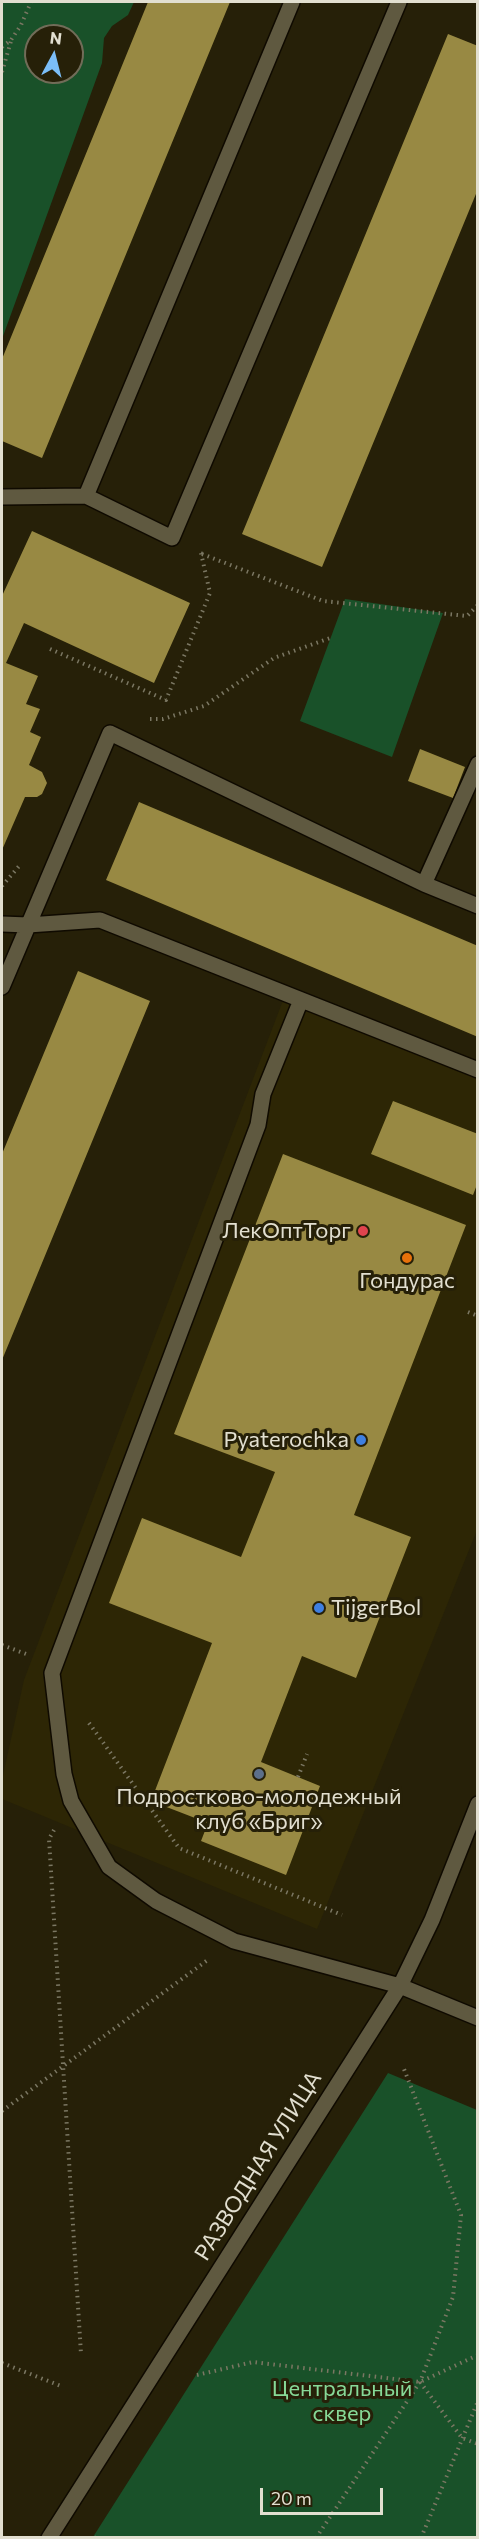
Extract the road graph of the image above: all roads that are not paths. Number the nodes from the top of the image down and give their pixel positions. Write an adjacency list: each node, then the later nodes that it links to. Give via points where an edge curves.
1 (292, 2): 3 (street)
2 (399, 2): 3 (street, via 172,538)
3 (86, 496): 4 (street)
4 (2, 497)
5 (477, 764): 6 (street)
6 (424, 884): 7 (street); 9 (street, via 110,733)
7 (477, 906)
8 (2, 924): 9 (street)
9 (28, 925): 10 (street); 11 (street, via 100,920)
10 (2, 987)
11 (301, 1000): 12 (street); 14 (street, via 263,1094 258,1125 52,1673 62,1763 71,1801 109,1867 156,1901 234,1941)
12 (477, 1070)
13 (477, 1804): 14 (street, РАЗВОДНАЯ УЛИЦА, via 432,1920)
14 (400, 1986): 15 (street); 16 (street, РАЗВОДНАЯ УЛИЦА)
15 (477, 2018)
16 (49, 2538)

